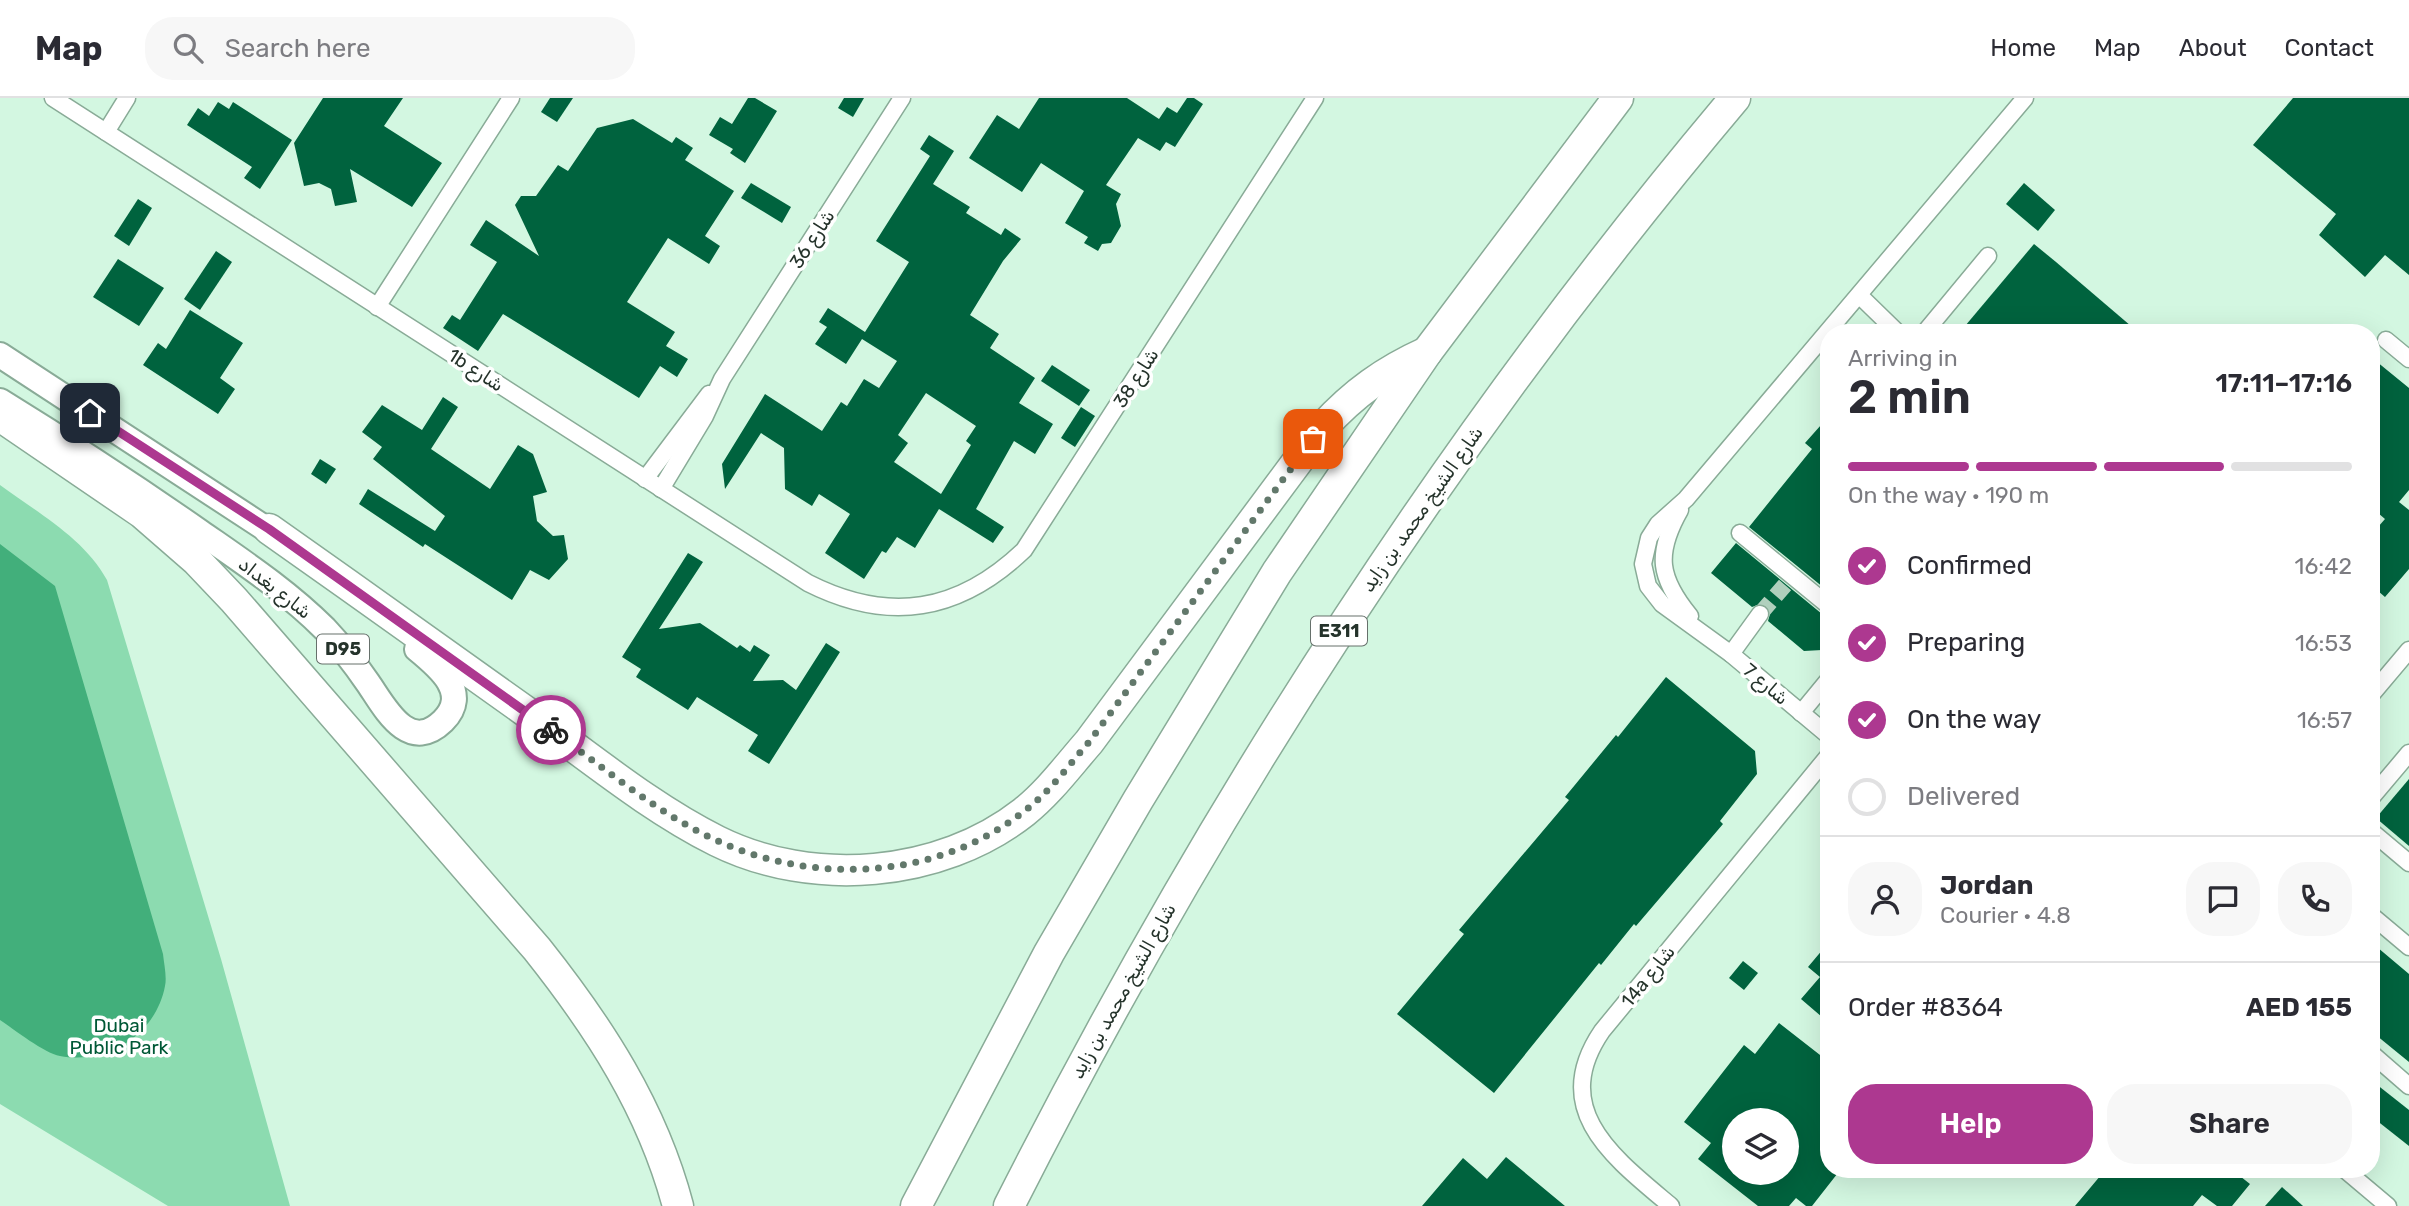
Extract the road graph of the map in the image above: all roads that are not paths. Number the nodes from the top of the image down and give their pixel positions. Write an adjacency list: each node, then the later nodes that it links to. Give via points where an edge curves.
1 (53, 98): 9 (street, 1b شارع)
2 (127, 98): 9 (street)
3 (511, 98): 12 (street)
4 (902, 98): 21 (street, شارع 36)
5 (1315, 98): 29 (street, شارع 38, via 1024,550 974,589)
6 (1618, 98): 18 (highway)
7 (1735, 98): 49 (highway, شارع الشيخ محمد بن زايد / E311, via 1531,355 1350,615 1224,813 1155,932)
8 (2025, 98): 11 (street, شارع 7)
9 (106, 132): 12 (street, 1b شارع)
10 (1988, 256): 15 (street)
11 (1859, 295): 13 (street, شارع 7); 14 (street)
12 (377, 307): 24 (street, 1b شارع)
13 (1834, 324)
14 (1889, 324)
15 (1932, 324)
16 (2386, 340): 20 (street)
17 (1820, 341): 32 (street, شارع 7, via 1686,499 1667,539 1663,568 1673,596 1703,632)
18 (1427, 352): 26 (highway, via 1370,382 1322,427 1054,783 1023,812 984,837 942,855 897,866 806,868 761,858 718,841 635,789); 48 (highway, via 1278,572 1138,800 1049,953)
19 (0, 355): 26 (main road, شارع بغداد / D95)
20 (2409, 359)
21 (722, 379): 24 (street, شارع 36); 25 (street, شارع 36)
22 (0, 401): 26 (main road, شارع بغداد / D95, via 280,589 349,657 393,721 416,731 440,724 453,702 449,677)
23 (0, 416): 47 (highway, via 113,492 196,561 537,949 582,1005 619,1062 653,1127)
24 (645, 479): 25 (street, 1b شارع)
25 (661, 489): 29 (street, 1b شارع, via 833,596 886,608)
26 (269, 529)
27 (1740, 533): 28 (street, via 1789,580)
28 (1820, 600)
29 (913, 607)
30 (1760, 614): 32 (street)
31 (2409, 650): 33 (street)
32 (1731, 654): 35 (street, شارع 7)
33 (2380, 684)
34 (1820, 691): 35 (street)
35 (1801, 713): 36 (street, شارع 7)
36 (1820, 729)
37 (2409, 753): 39 (street)
38 (1820, 766): 50 (street, 14a شارع, via 1602,1031 1588,1055 1582,1091 1593,1130 1619,1163)
39 (2380, 787)
40 (2380, 839): 41 (street)
41 (2409, 863)
42 (2380, 923): 43 (street)
43 (2409, 947)
44 (2380, 1061): 45 (street)
45 (2409, 1086)
46 (2355, 1178): 51 (street)
47 (678, 1206)
48 (916, 1206)
49 (1009, 1206)
50 (1671, 1206)
51 (2388, 1206)

